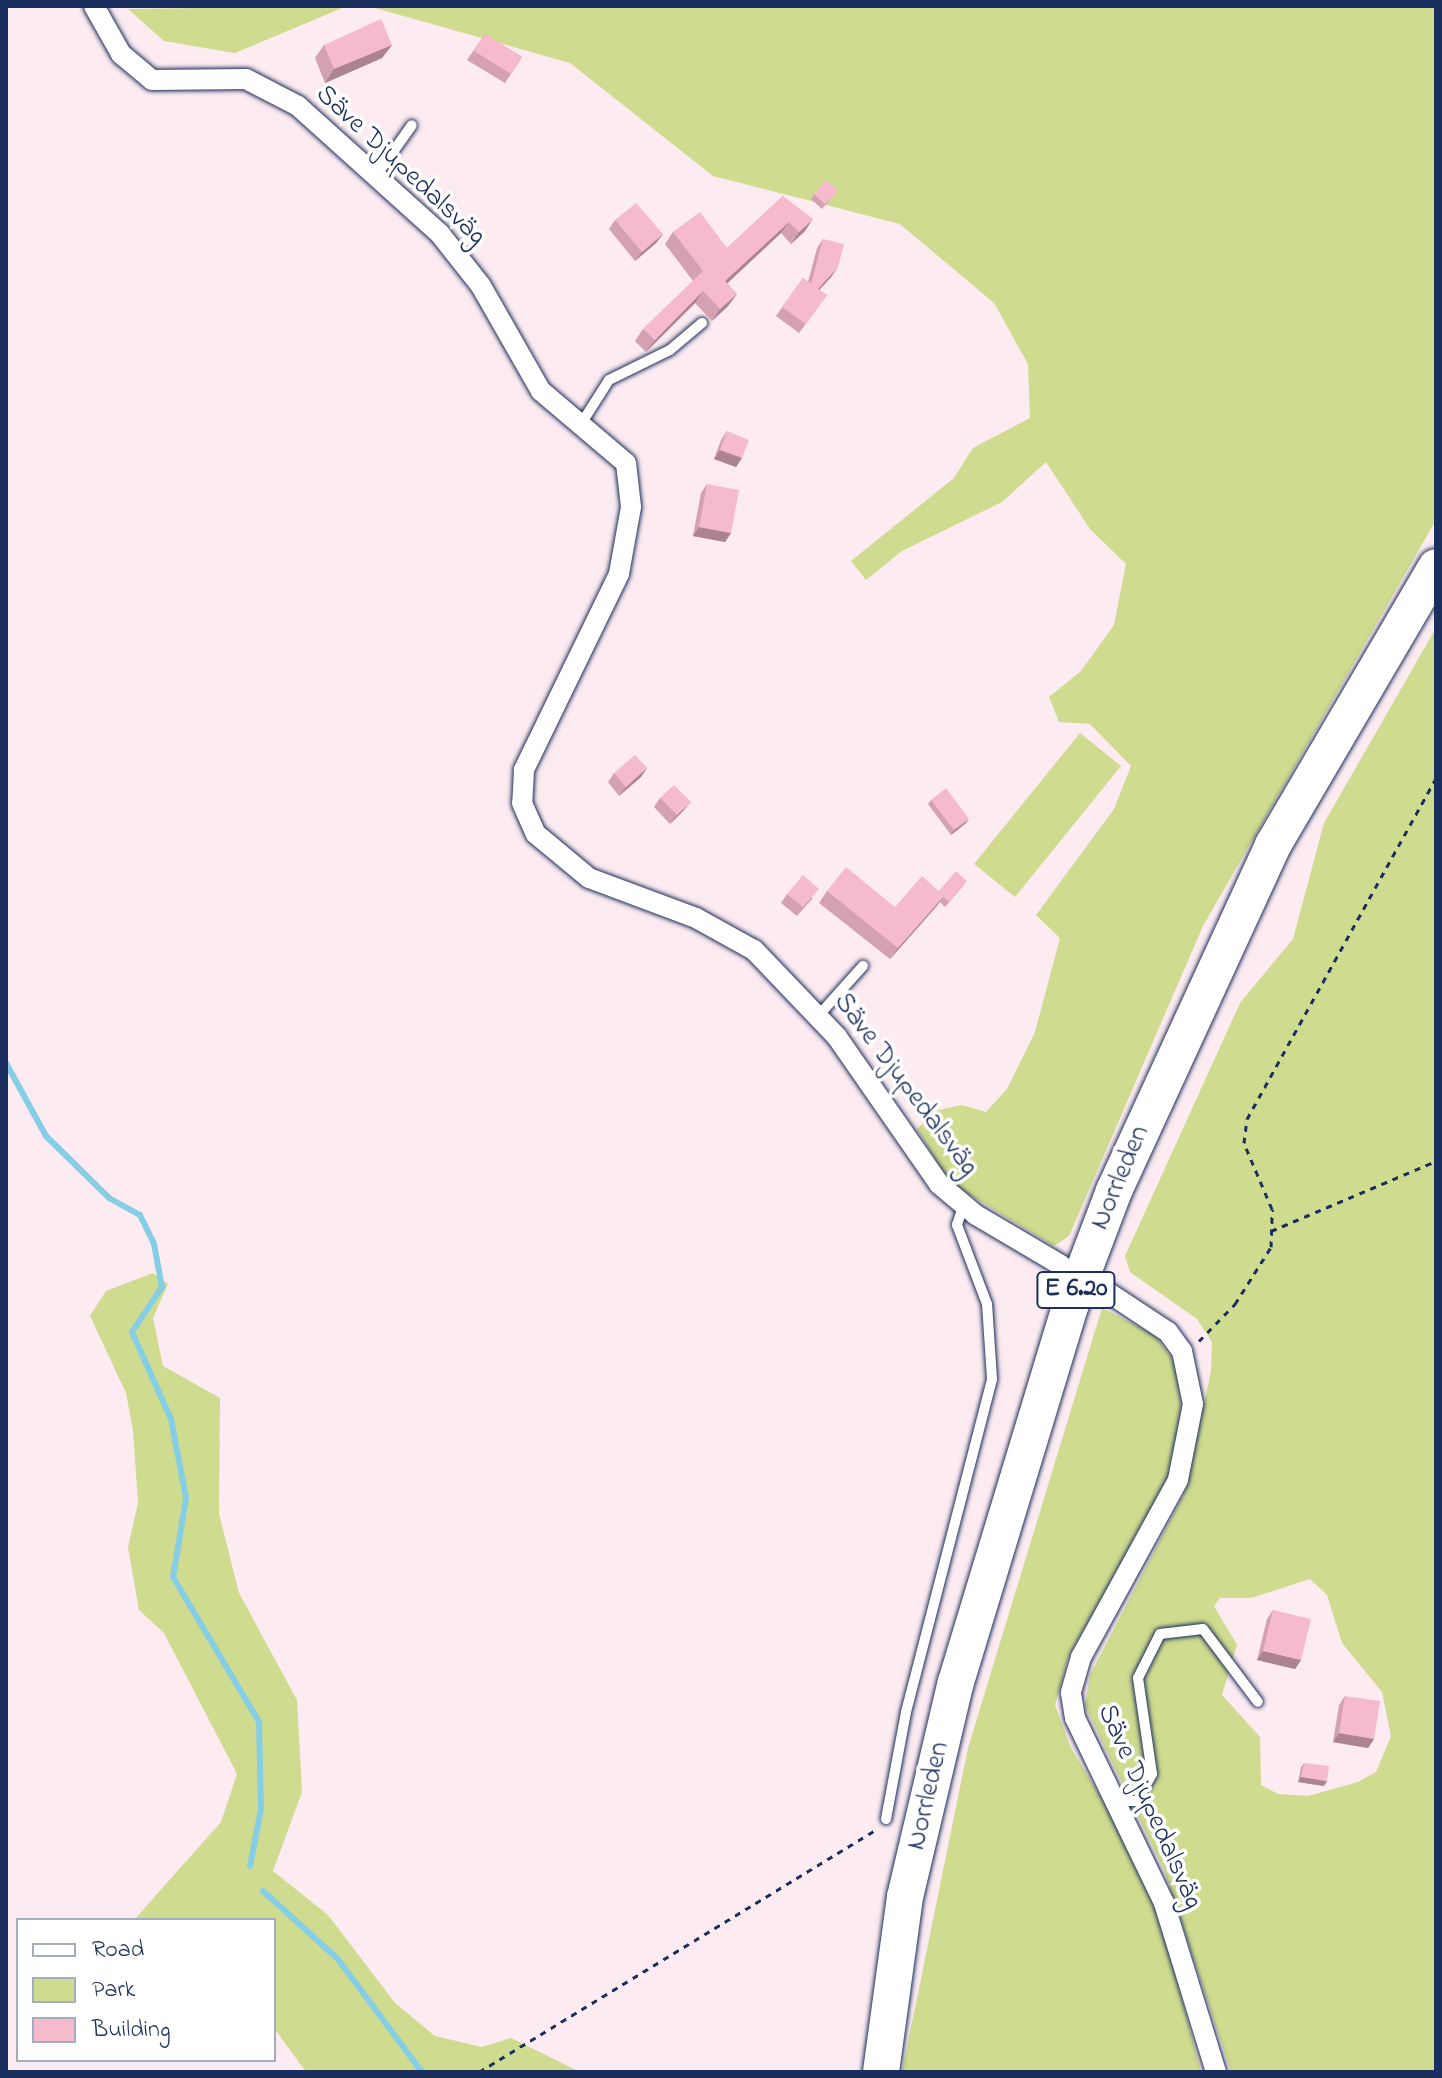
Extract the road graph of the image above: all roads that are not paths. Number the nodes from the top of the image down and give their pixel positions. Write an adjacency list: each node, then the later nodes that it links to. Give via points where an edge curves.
1 (94, 6): 3 (street, Säve Djupedalsväg, via 121,54 144,75 177,84 260,82)
2 (412, 125): 3 (lane)
3 (376, 176): 5 (street, Säve Djupedalsväg, via 466,265 530,377)
4 (702, 323): 5 (lane, via 670,350 609,380)
5 (581, 424): 8 (street, Säve Djupedalsväg, via 626,463 630,520 603,616 528,757 521,791 530,825 550,851 589,878 729,933)
6 (1436, 567): 15 (highway, Norrleden / E 6.20, via 1273,845 1114,1191 1071,1304 956,1682 905,1897)
7 (863, 966): 8 (lane)
8 (819, 1015): 9 (street, Säve Djupedalsväg)
9 (963, 1206): 10 (street, Säve Djupedalsväg); 14 (lane, via 957,1225 987,1304 992,1379 906,1712)
10 (1061, 1265)
11 (1106, 1291): 13 (street, Säve Djupedalsväg, via 1168,1332 1182,1351 1193,1404 1178,1480 1081,1657 1071,1693)
12 (1258, 1702): 13 (lane, via 1203,1629 1160,1634 1138,1678 1152,1774 1137,1801)
13 (1112, 1801): 16 (street, Säve Djupedalsväg, via 1164,1903)
14 (886, 1819)
15 (881, 2072)
16 (1216, 2072)

